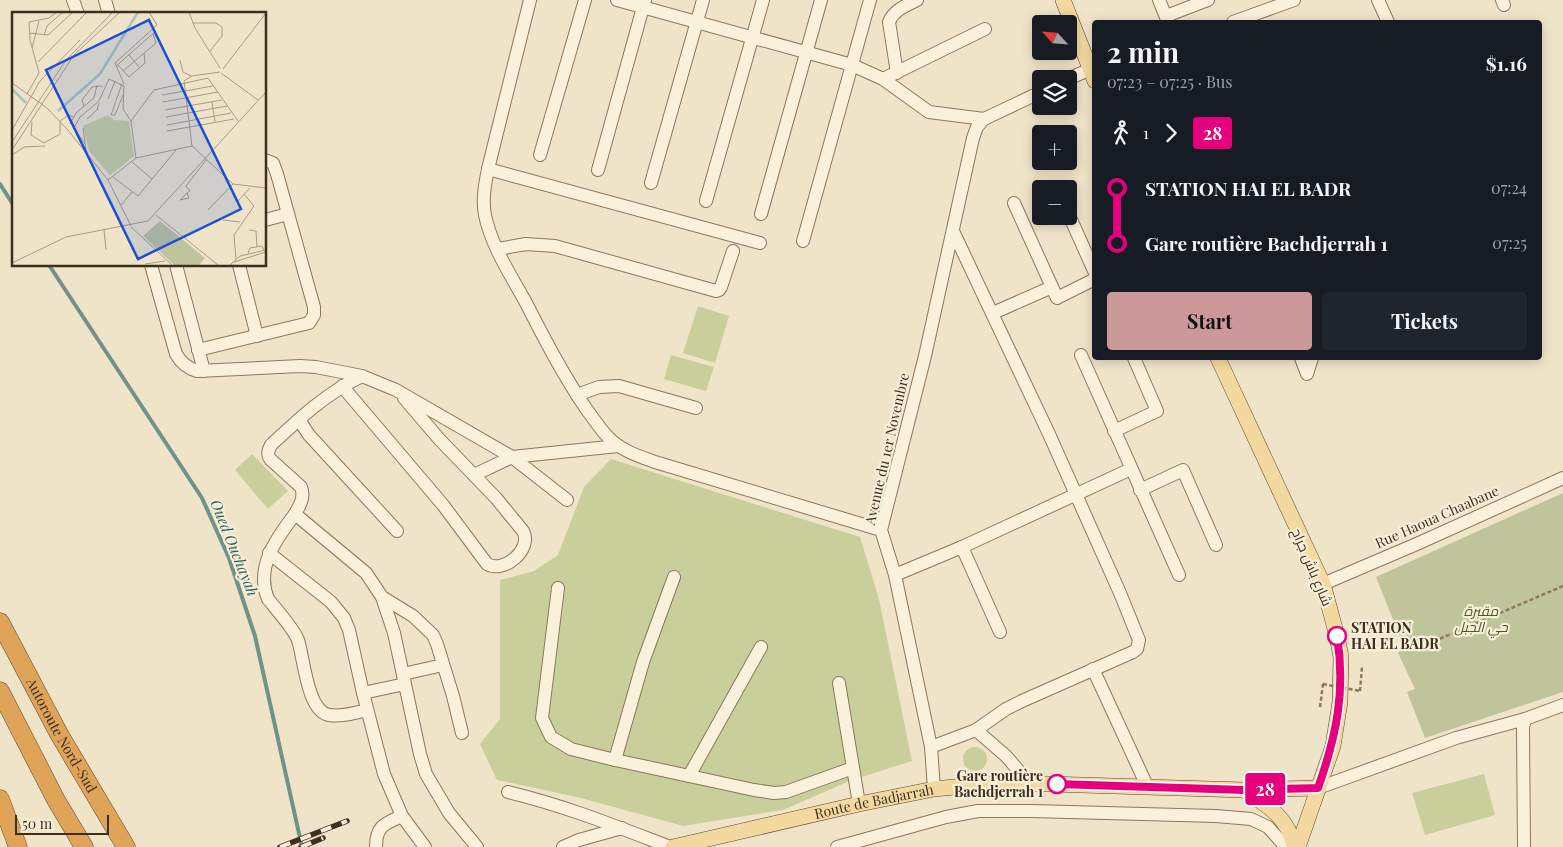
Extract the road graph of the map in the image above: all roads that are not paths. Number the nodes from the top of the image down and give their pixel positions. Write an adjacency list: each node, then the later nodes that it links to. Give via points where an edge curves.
1 (73, 0): 16 (street)
2 (530, 0): 34 (street)
3 (585, 0): 32 (street)
4 (617, 0): 15 (street)
5 (703, 0): 20 (street)
6 (763, 0): 22 (street)
7 (821, 0): 23 (street)
8 (870, 0): 24 (street)
9 (917, 0): 27 (street, via 899,8 889,22)
10 (1063, 0): 25 (main road)
11 (1159, 0): 17 (street)
12 (1208, 0): 17 (street)
13 (1294, 0): 18 (street)
14 (1378, 0): 19 (street)
15 (644, 4): 20 (street); 35 (street)
16 (77, 12)
17 (1167, 19)
18 (1239, 20)
19 (1387, 20)
20 (696, 22): 22 (street); 36 (street)
21 (985, 29): 27 (street)
22 (753, 37): 23 (street); 37 (street)
23 (807, 52): 24 (street); 40 (street)
24 (852, 65): 29 (street); 44 (street)
25 (1092, 70)
26 (1092, 72): 28 (street)
27 (897, 73): 29 (street)
28 (1077, 76)
29 (883, 79): 31 (street, via 929,112)
30 (1032, 96): 31 (street)
31 (984, 119): 43 (street, Avenue du 1er Novembre, via 973,138)
32 (540, 155)
33 (266, 160): 39 (street, via 273,163)
34 (488, 170): 45 (street); 46 (street, via 484,212)
35 (598, 170)
36 (651, 183)
37 (706, 201)
38 (1014, 203): 53 (street)
39 (288, 214): 41 (street); 55 (street, via 314,315 309,323)
40 (761, 214)
41 (266, 220)
42 (1073, 225): 51 (street)
43 (953, 230): 54 (street); 79 (street, Avenue du 1er Novembre)
44 (803, 241)
45 (760, 243)
46 (498, 250): 47 (street, via 526,244 555,246 716,291 721,287); 66 (street)
47 (732, 251)
48 (151, 266): 62 (street, via 180,362)
49 (176, 266): 56 (street)
50 (239, 266): 55 (street)
51 (1092, 266)
52 (1092, 280): 53 (street, via 1057,298)
53 (1052, 287): 54 (street)
54 (993, 313): 76 (street)
55 (257, 336): 56 (street)
56 (198, 350): 62 (street)
57 (1081, 355): 69 (street)
58 (1135, 360): 69 (street, via 1157,411)
59 (1219, 360): 87 (main road, شارع باش جراح)
60 (1302, 360): 61 (street, via 1307,374)
61 (1311, 360)
62 (204, 371): 63 (street, via 300,366)
63 (362, 376): 64 (street); 65 (street)
64 (342, 386): 68 (street); 73 (street, via 443,505 487,564 498,566 519,552 525,544 526,535)
65 (396, 390): 71 (street); 73 (street)
66 (577, 395): 67 (street, via 599,387 619,386); 70 (street, via 607,437)
67 (696, 408)
68 (299, 420): 78 (street, via 271,445 268,454 301,487 302,500); 80 (street)
69 (1114, 431): 72 (street)
70 (618, 446): 71 (street); 79 (street, via 654,462)
71 (512, 457): 73 (street); 77 (street)
72 (1131, 469): 75 (street); 76 (street)
73 (474, 475)
74 (1563, 478): 87 (street, Rue Haoua Chaabane)
75 (1140, 490): 81 (street, via 1183,470); 85 (street)
76 (1076, 496): 82 (street); 94 (street, via 1139,640 1133,652)
77 (567, 500)
78 (295, 514): 83 (street); 89 (street, via 366,573)
79 (881, 530): 84 (street, Avenue du 1er Novembre)
80 (397, 531)
81 (1216, 545)
82 (962, 547): 84 (street); 91 (street)
83 (269, 553): 98 (street, via 331,602 344,618); 100 (street, via 264,566 265,592 297,638 315,705 327,715)
84 (895, 575): 104 (street, Avenue du 1er Novembre)
85 (1179, 575)
86 (674, 577): 105 (street, via 643,662)
87 (1323, 584): 110 (main road, شارع باش جراح, via 1341,657 1340,702 1332,746)
88 (558, 588): 105 (street, via 542,718 551,737 571,749)
89 (382, 597): 93 (street, via 425,626 433,635); 95 (street)
90 (0, 622): 120 (highway, Autoroute Nord-Sud, via 59,734)
91 (1000, 632)
92 (761, 647): 107 (street)
93 (443, 665): 95 (street); 103 (street)
94 (1093, 669): 102 (street, via 1022,701); 109 (street)
95 (404, 679): 98 (street); 123 (street, via 426,774 449,813)
96 (839, 683): 106 (street)
97 (0, 691): 119 (highway)
98 (363, 693): 100 (street)
99 (1563, 706): 101 (street)
100 (367, 710): 116 (street, via 384,774)
101 (1525, 719): 110 (street, via 1456,738); 130 (street)
102 (976, 730): 104 (street); 108 (street, via 1006,756)
103 (462, 733)
104 (931, 748): 111 (street, Avenue du 1er Novembre)
105 (615, 760): 107 (street)
106 (853, 768): 107 (street, via 799,788 774,793); 115 (street)
107 (689, 776)
108 (1030, 784): 109 (main road, Route de Badjarrah); 111 (main road, Route de Badjarrah)
109 (1148, 788): 112 (main road, Route de Badjarrah)
110 (1318, 788): 112 (main road, Route de Badjarrah); 129 (main road, شارع باش جراح)
111 (934, 789): 115 (main road, Route de Badjarrah)
112 (1244, 790): 128 (main road, via 1279,816 1289,829)
113 (508, 792): 117 (street, via 554,803)
114 (0, 799): 118 (highway)
115 (859, 804): 125 (main road, Route de Badjarrah)
116 (402, 816): 121 (street, via 380,828); 122 (street)
117 (622, 828): 124 (street); 125 (street)
118 (18, 847)
119 (84, 847)
120 (126, 847)
121 (376, 847)
122 (425, 847)
123 (477, 847)
124 (563, 847)
125 (671, 847)
126 (837, 847): 127 (street, via 946,816 978,811 1032,811 1216,816 1251,820 1268,827)
127 (1284, 847)
128 (1294, 847)
129 (1298, 847)
130 (1524, 847)

